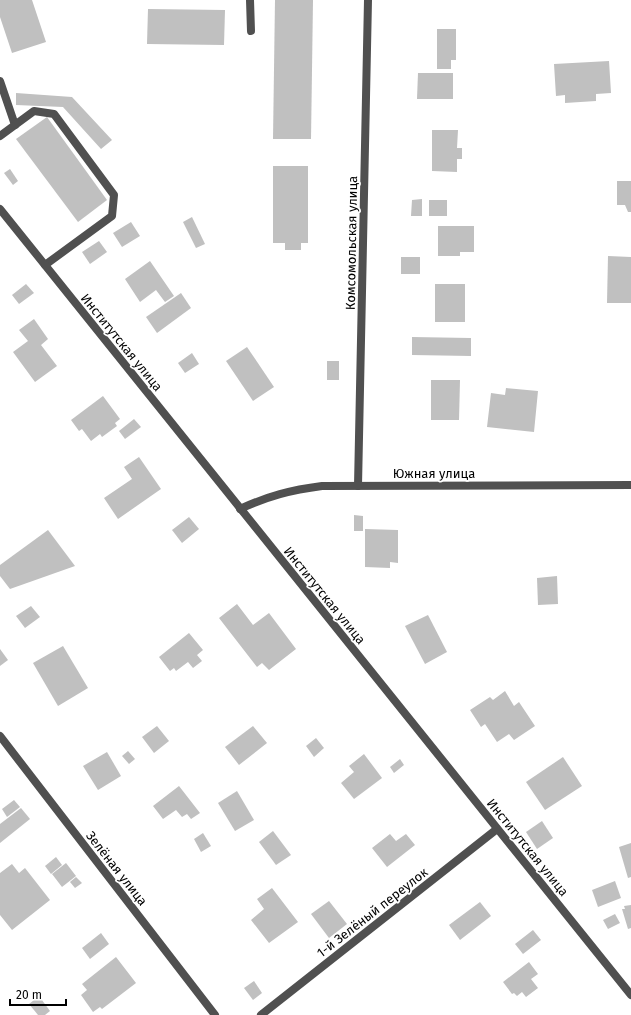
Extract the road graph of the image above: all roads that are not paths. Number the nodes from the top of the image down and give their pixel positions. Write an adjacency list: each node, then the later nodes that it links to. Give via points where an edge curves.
1 (250, 0): 3 (street)
2 (368, 0): 10 (street, Комсомольская улица)
3 (251, 31)
4 (0, 81): 5 (street)
5 (15, 125): 6 (street); 8 (street, via 34,111 54,114 114,195 112,216)
6 (0, 136)
7 (0, 209): 8 (street, Институтская улица)
8 (45, 265): 11 (street, Институтская улица)
9 (631, 485): 10 (street, Южная улица)
10 (358, 486): 11 (street, Южная улица, via 294,490 265,498)
11 (240, 509): 13 (street, Институтская улица)
12 (0, 736): 15 (street, Зелёная улица)
13 (497, 829): 14 (street, Институтская улица); 16 (street, 1-й Зелёный переулок)
14 (631, 995)
15 (215, 1015)
16 (261, 1015)

